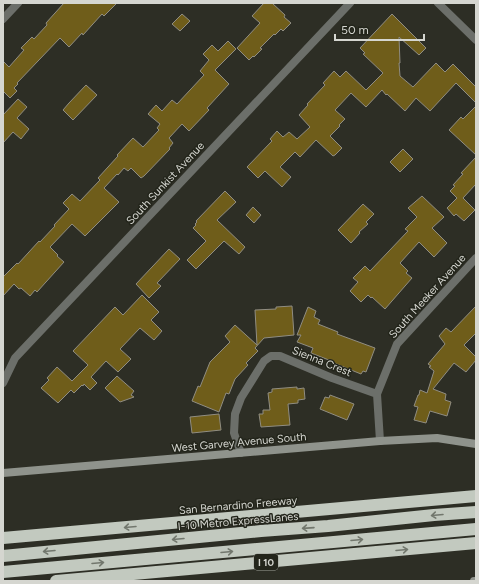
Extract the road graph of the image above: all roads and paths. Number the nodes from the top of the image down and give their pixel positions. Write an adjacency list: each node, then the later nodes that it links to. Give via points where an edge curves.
1 (18, 3): 4 (street)
2 (350, 3): 7 (street, South Sunkist Avenue, via 15,358)
3 (438, 3): 5 (street)
4 (3, 19)
5 (476, 40)
6 (476, 258): 8 (street, South Meeker Avenue, via 397,344)
7 (3, 383)
8 (377, 394): 9 (street, South Meeker Avenue); 11 (street, Sienna Crest, via 280,356 271,356 264,361 241,398 235,414 234,433)
9 (380, 441): 10 (street, West Garvey Avenue South, via 437,438); 11 (street, West Garvey Avenue South)
10 (476, 444)
11 (241, 453): 12 (street, West Garvey Avenue South)
12 (3, 473)
13 (476, 496): 16 (highway, San Bernardino Freeway, one-way to 16)
14 (476, 512): 18 (highway, I-10 Metro ExpressLanes, one-way to 18)
15 (476, 529): 19 (highway, one-way to 15)
16 (3, 538)
17 (476, 543): 20 (highway, I 10, one-way to 17)
18 (3, 556)
19 (3, 572)
20 (56, 581)

